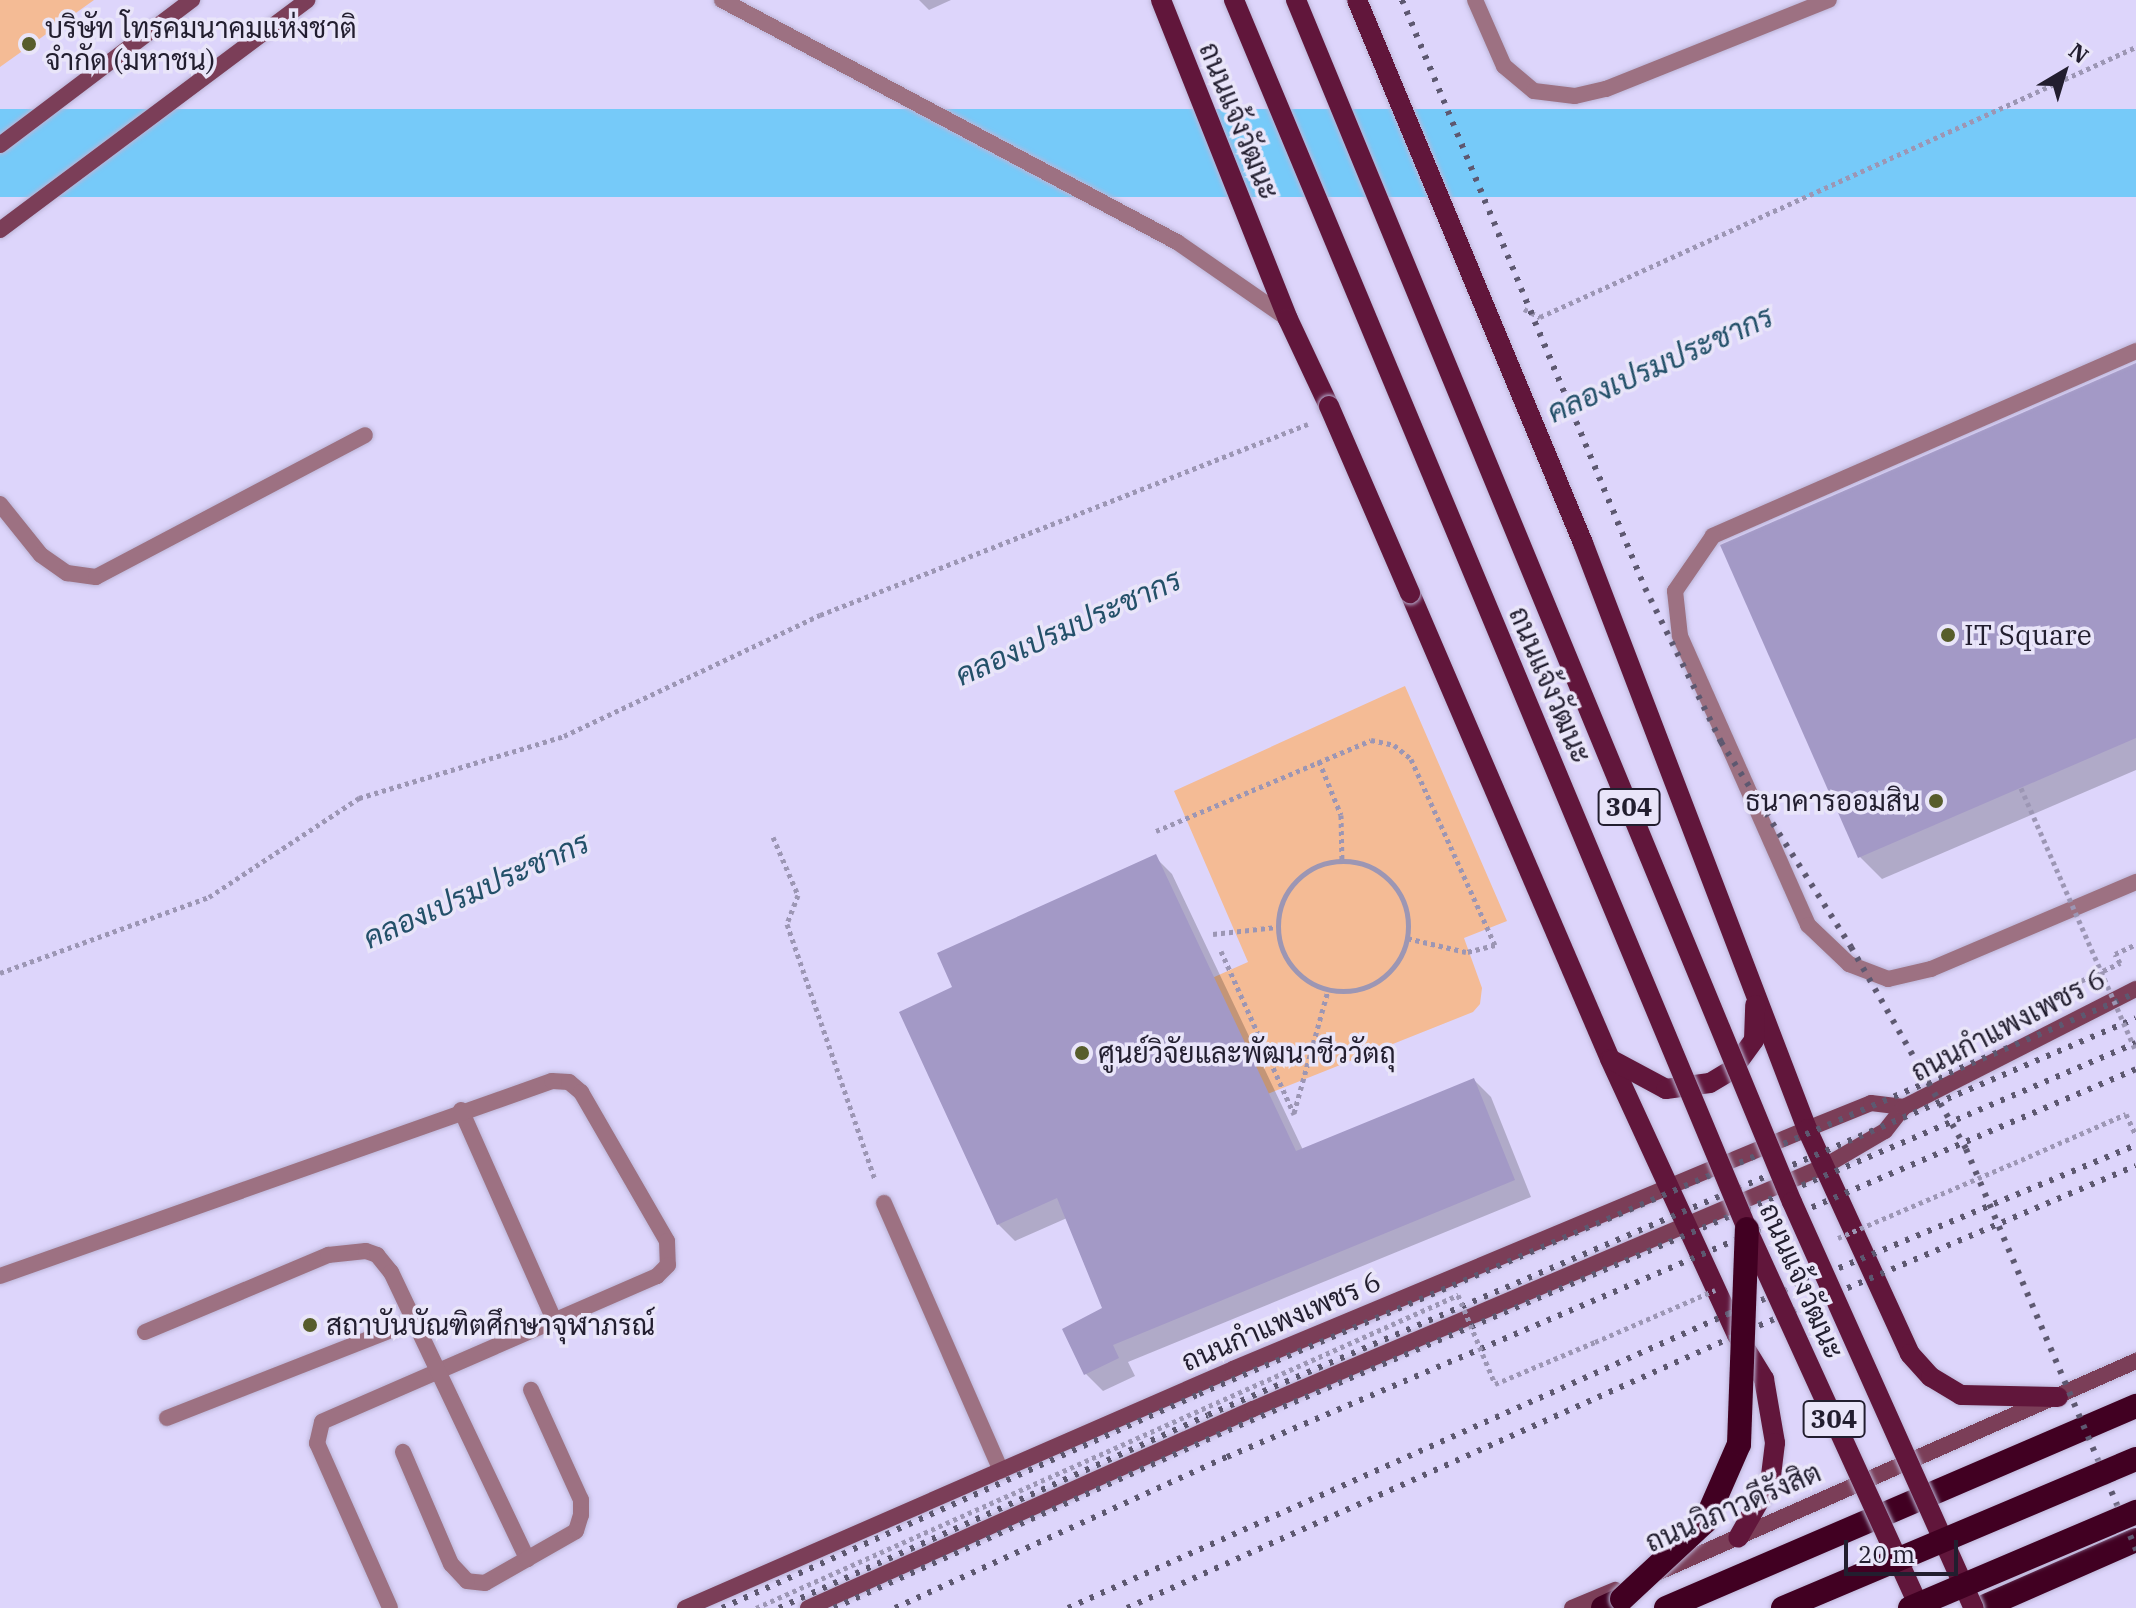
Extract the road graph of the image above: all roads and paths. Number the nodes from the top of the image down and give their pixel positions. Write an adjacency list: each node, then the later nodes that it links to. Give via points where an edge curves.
1 (192, 0): 11 (street)
2 (308, 0): 12 (street)
3 (722, 0): 14 (street, via 1177,242)
4 (1161, 0): 14 (main road, ถนนแจ้งวัฒนะ)
5 (1234, 0): 47 (main road, ถนนแจ้งวัฒนะ / 304, bridge)
6 (1296, 0): 76 (main road, ถนนแจ้งวัฒนะ / 304, bridge, via 1792,1202)
7 (1357, 0): 35 (main road, via 1583,543)
8 (1475, 0): 9 (street, via 1504,66 1534,91 1575,96 1606,89)
9 (1829, 0)
10 (2136, 47): 13 (path, via 1540,317)
11 (0, 145)
12 (0, 230)
13 (1524, 309)
14 (1288, 319): 37 (main road, ถนนแจ้งวัฒนะ, bridge)
15 (2136, 351): 24 (street, via 1713,536 1675,591 1680,636 1808,925 1849,964 1888,979 1931,969)
16 (1313, 422): 31 (path, via 820,615 564,736 359,798 209,897)
17 (365, 435): 18 (street, via 96,577 67,573 41,555)
18 (0, 504)
19 (1319, 761): 21 (path); 23 (path, via 1341,815); 27 (path, via 1371,740 1394,745 1411,759 1495,945 1466,952)
20 (2021, 788): 30 (path, bridge)
21 (1156, 831)
22 (773, 837): 45 (path, via 798,895 787,924)
23 (1342, 861): 25 (path, via 1307,871 1291,886); 27 (path, via 1371,867 1389,880 1401,897)
24 (2136, 882)
25 (1277, 927): 26 (path); 34 (path, via 1293,968)
26 (1213, 934)
27 (1407, 938): 34 (path, via 1400,958 1378,980 1349,991)
28 (2136, 944): 30 (path, via 2115,954 2120,963)
29 (1221, 951): 34 (path, via 1294,1114)
30 (2098, 972): 32 (path); 36 (path, bridge)
31 (0, 973)
32 (2074, 984)
33 (2136, 989): 38 (street, ถนนกำแพงเพชร 6)
34 (1328, 990)
35 (1755, 993): 37 (main road, via 1754,1040 1733,1069 1710,1083 1666,1089); 40 (main road)
36 (2136, 1051)
37 (1610, 1059): 44 (main road, ถนนแจ้งวัฒนะ)
38 (1904, 1107): 40 (street, ถนนกำแพงเพชร 6, via 1871,1103); 43 (street, ถนนกำแพงเพชร 6, via 1885,1131)
39 (461, 1110): 48 (street); 50 (street); 50 (street, via 552,1081 569,1082 581,1092 667,1241 668,1265 657,1276)
40 (1807, 1129): 43 (main road); 44 (street, ถนนกำแพงเพชร 6)
41 (2136, 1135): 42 (path, via 2126,1114)
42 (2014, 1163)
43 (1825, 1166): 46 (street, ถนนกำแพงเพชร 6); 56 (main road, via 1910,1354 1931,1377 1961,1395)
44 (1668, 1186): 46 (main road, ถนนแจ้งวัฒนะ); 61 (street, ถนนกำแพงเพชร 6)
45 (884, 1203): 61 (street)
46 (1686, 1228): 63 (main road, ถนนแจ้งวัฒนะ, via 1764,1379 1775,1443 1770,1482); 69 (street, ถนนกำแพงเพชร 6, via 1253,1409)
47 (1747, 1229): 71 (highway, bridge, via 1739,1444 1705,1522 1622,1599); 75 (main road, ถนนแจ้งวัฒนะ / 304, bridge)
48 (0, 1276)
49 (414, 1321): 51 (street, via 391,1272 377,1255 366,1251 328,1255); 54 (street); 58 (street)
50 (555, 1322): 54 (street)
51 (145, 1332)
52 (1595, 1342): 68 (path, bridge, via 1495,1384 1458,1295)
53 (2136, 1361): 56 (street, ถนนวิภาวดีรังสิต)
54 (437, 1370): 65 (street); 66 (street, via 322,1422 317,1443)
55 (531, 1390): 65 (street, via 581,1500 581,1515 576,1531)
56 (2058, 1397): 63 (street, ถนนวิภาวดีรังสิต)
57 (2136, 1406): 72 (highway)
58 (167, 1418)
59 (403, 1452): 65 (street, via 451,1564 467,1581 485,1583)
60 (2136, 1459): 73 (highway, bridge)
61 (1001, 1471): 67 (street, ถนนกำแพงเพชร 6)
62 (2136, 1512): 74 (highway, bridge)
63 (1738, 1538): 70 (street, ถนนวิภาวดีรังสิต)
64 (2136, 1540): 77 (highway)
65 (527, 1559)
66 (387, 1607)
67 (685, 1608)
68 (756, 1608)
69 (808, 1608)
70 (1572, 1608)
71 (1603, 1608)
72 (1666, 1608)
73 (1783, 1608)
74 (1910, 1608)
75 (1920, 1608)
76 (1974, 1608)
77 (1981, 1608)

